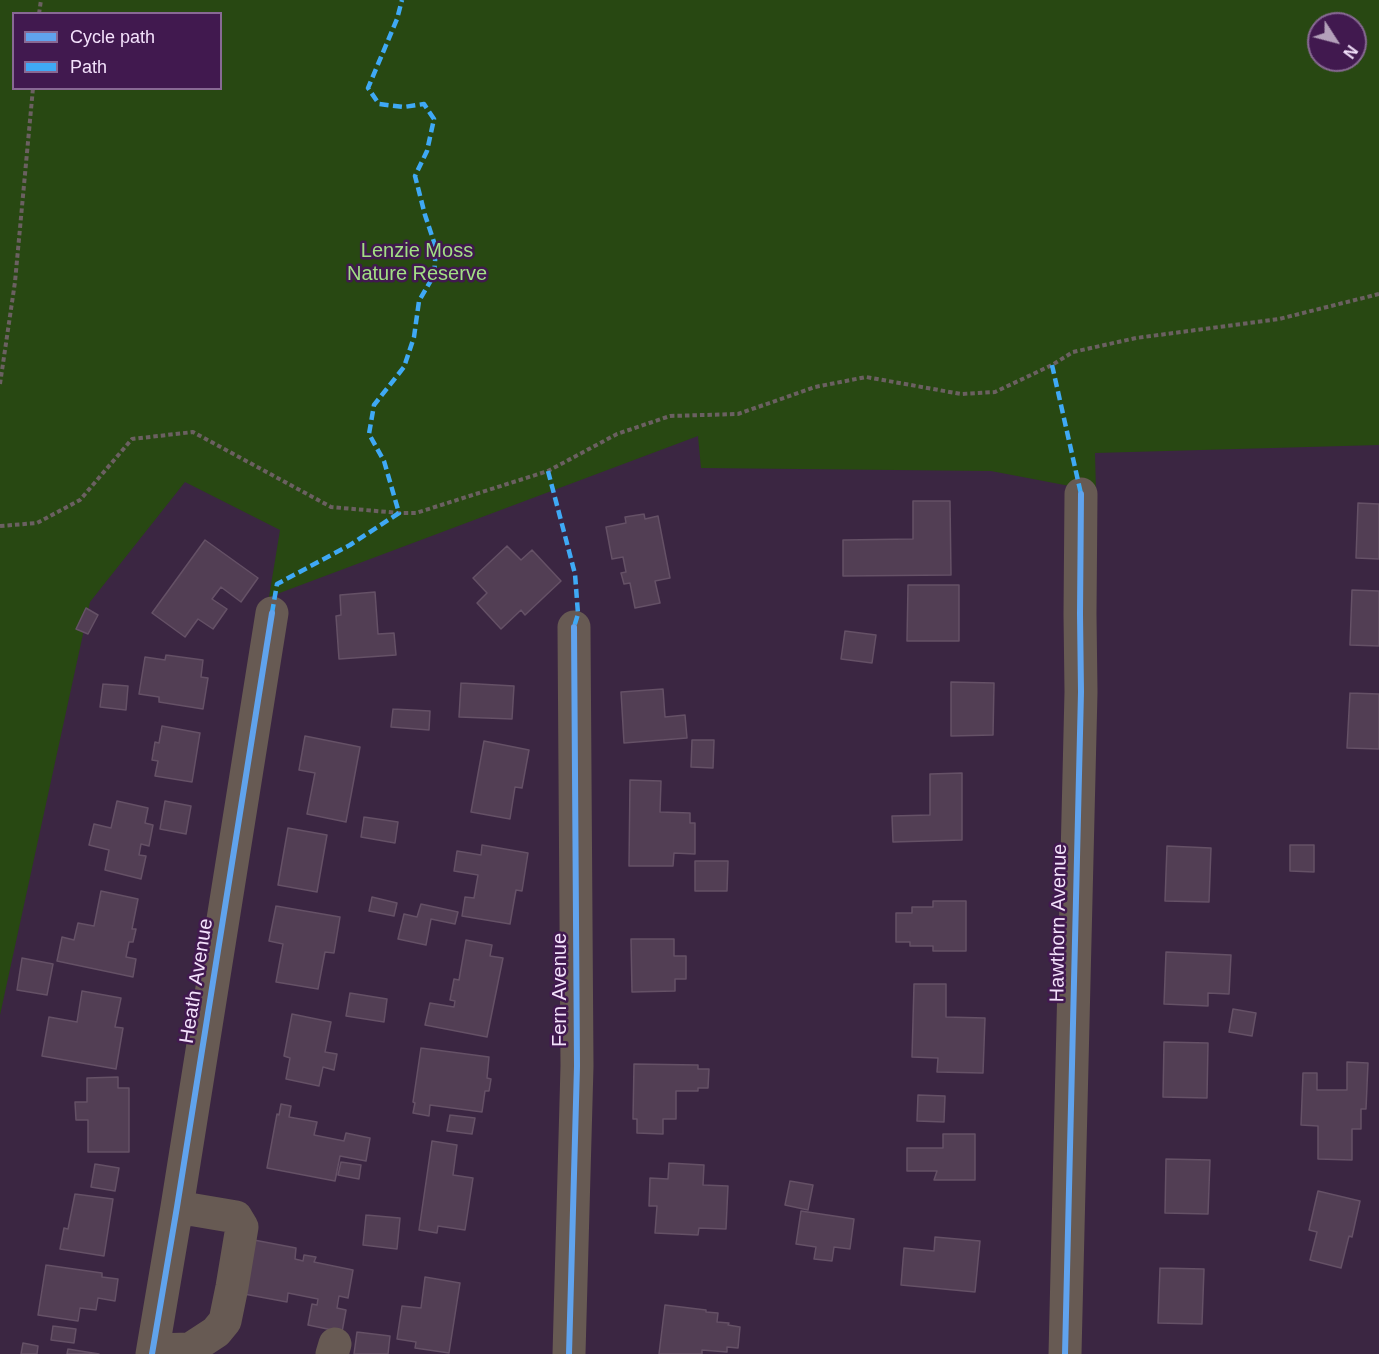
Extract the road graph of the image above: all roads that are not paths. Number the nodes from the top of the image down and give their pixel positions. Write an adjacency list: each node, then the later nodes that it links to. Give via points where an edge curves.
1 (1081, 494): 8 (street, Hawthorn Avenue, via 1081,692)
2 (272, 613): 4 (street, Heath Avenue)
3 (574, 627): 7 (street, Fern Avenue, via 577,1066)
4 (177, 1207): 5 (street, Heath Avenue); 6 (street, via 236,1217 242,1227 225,1320)
5 (152, 1352): 6 (street)
6 (193, 1352)
7 (569, 1354)
8 (1065, 1354)

